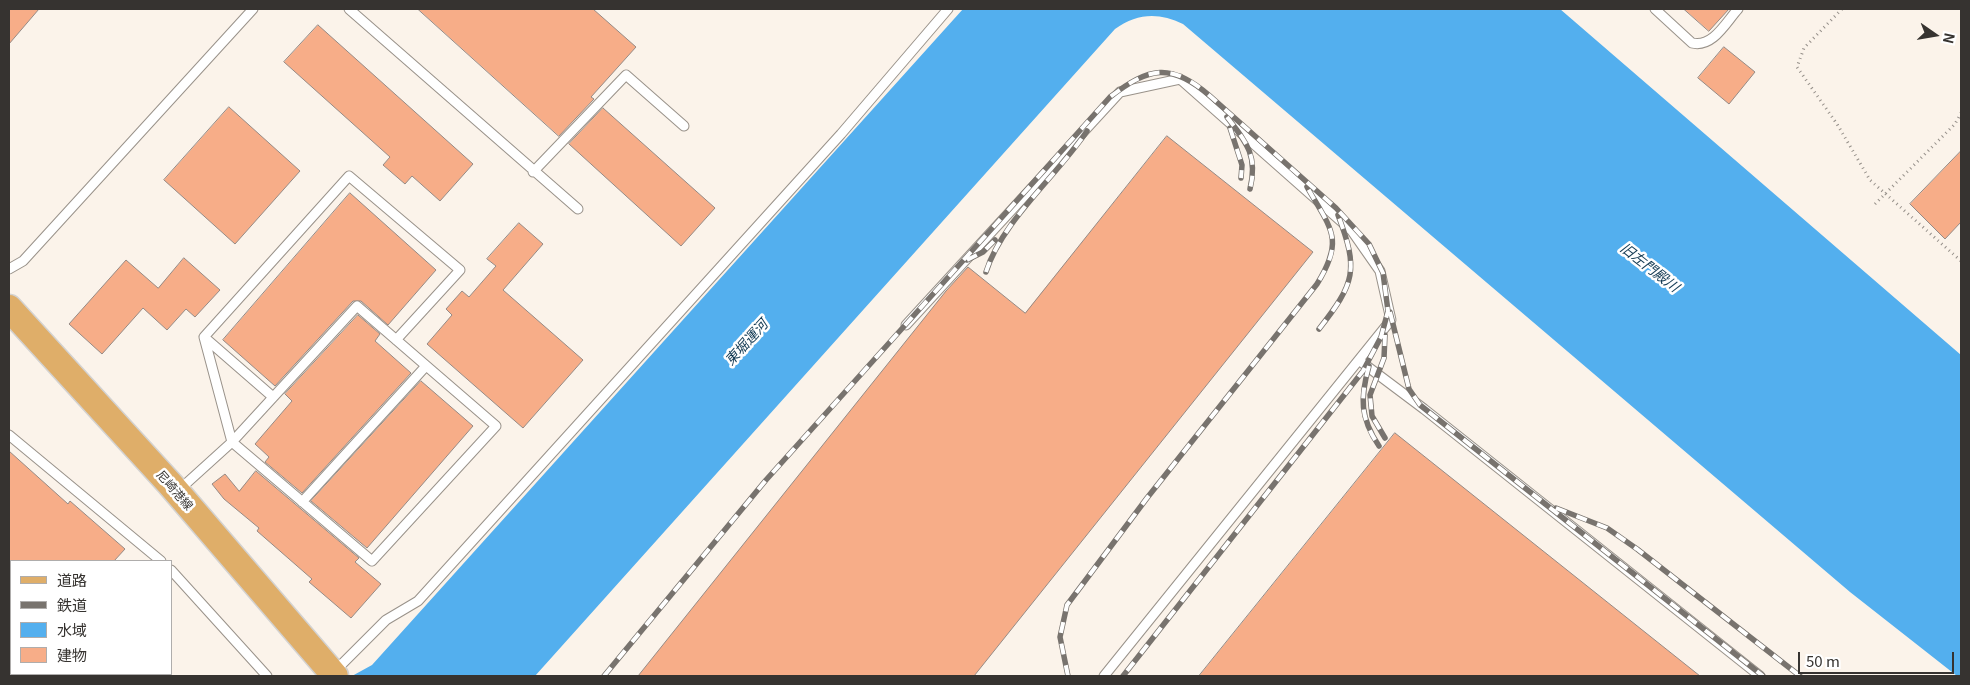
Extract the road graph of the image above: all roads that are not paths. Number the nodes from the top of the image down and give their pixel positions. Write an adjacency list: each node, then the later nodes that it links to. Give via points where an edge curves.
1 (252, 9): 9 (lane, via 23,261)
2 (349, 9): 7 (lane)
3 (948, 9): 23 (lane, via 841,134 418,601 386,620)
4 (1655, 9): 5 (lane, via 1692,43 1700,45 1709,42)
5 (1738, 9)
6 (684, 126): 7 (lane, via 626,75)
7 (533, 172): 8 (lane)
8 (578, 209)
9 (9, 269)
10 (9, 308): 19 (main road, 尼崎港線)
11 (906, 325): 14 (lane, via 1120,92 1180,79 1352,231 1380,271 1392,320)
12 (204, 337): 13 (lane, via 349,176 460,270); 16 (lane); 18 (lane)
13 (396, 340): 15 (lane); 16 (lane, via 357,306)
14 (1360, 361): 25 (lane); 26 (lane, via 1424,408)
15 (426, 366): 20 (lane); 20 (lane, via 496,426 372,561)
16 (273, 397): 18 (lane)
17 (9, 435): 21 (lane)
18 (232, 442): 19 (lane); 20 (lane)
19 (176, 492): 23 (main road, 尼崎港線)
20 (302, 502)
21 (159, 560)
22 (172, 571): 24 (lane)
23 (334, 674)
24 (267, 676)
25 (1104, 676)
26 (1760, 676)

